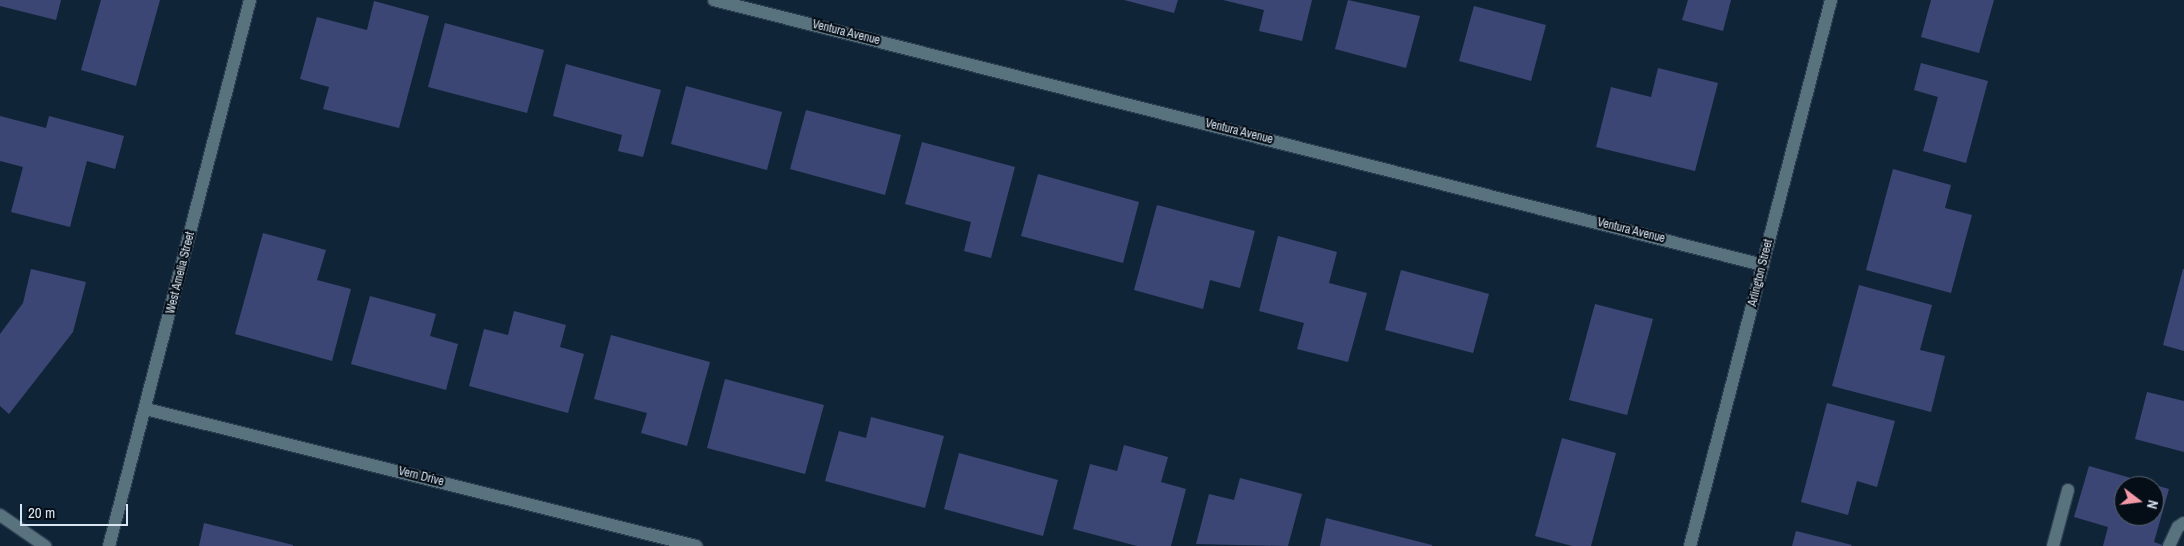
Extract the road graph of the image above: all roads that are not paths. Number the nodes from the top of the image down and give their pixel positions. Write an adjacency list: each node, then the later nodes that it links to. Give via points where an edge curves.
1 (250, 0): 5 (street, West Amelia Street)
2 (714, 0): 4 (street, Ventura Avenue)
3 (1831, 0): 4 (street, Arlington Street)
4 (1763, 264): 12 (street, Arlington Street)
5 (146, 409): 10 (street, West Amelia Street); 11 (street, Vern Drive)
6 (2068, 490): 13 (street)
7 (0, 515): 9 (street)
8 (2184, 523): 14 (street, via 2178,527)
9 (45, 546)
10 (109, 546)
11 (696, 546)
12 (1690, 546)
13 (2053, 546)
14 (2169, 546)

